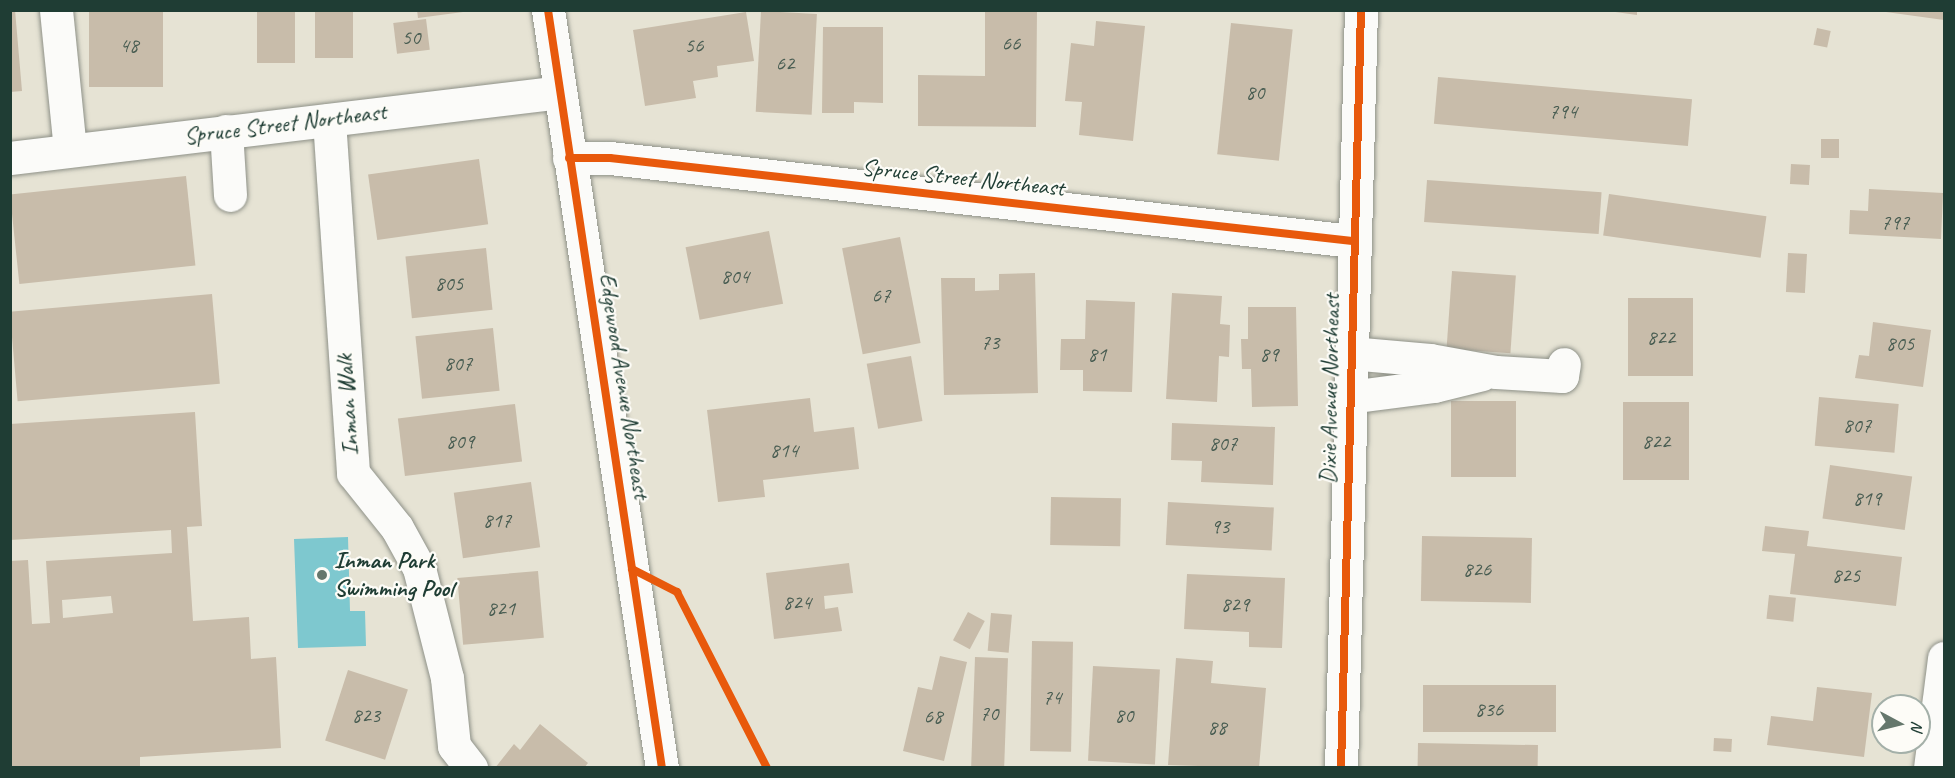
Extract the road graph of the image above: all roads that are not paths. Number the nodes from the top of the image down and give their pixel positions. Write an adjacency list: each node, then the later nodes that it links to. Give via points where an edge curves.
1 (56, 10): 7 (street)
2 (548, 10): 4 (street, Edgewood Avenue Northeast)
3 (1361, 10): 11 (street, Dixie Avenue Northeast)
4 (560, 92): 5 (street, Spruce Street Northeast); 9 (street, Edgewood Avenue Northeast)
5 (328, 120): 6 (street, Spruce Street Northeast); 17 (street, Inman Walk, via 353,473 397,528 419,568 447,678 454,746)
6 (226, 131): 7 (street, Spruce Street Northeast); 10 (street)
7 (70, 150): 8 (street, Spruce Street Northeast)
8 (10, 158)
9 (569, 158): 11 (street, Spruce Street Northeast, via 610,158); 18 (street, Edgewood Avenue Northeast)
10 (230, 195)
11 (1352, 241): 12 (street, Dixie Avenue Northeast)
12 (1350, 353): 13 (street, via 1430,360); 15 (street, Dixie Avenue Northeast)
13 (1496, 372): 14 (street); 15 (street, via 1434,386)
14 (1563, 378)
15 (1349, 396): 19 (street, Dixie Avenue Northeast)
16 (1944, 658): 20 (street)
17 (471, 768)
18 (662, 768)
19 (1341, 768)
20 (1930, 768)

